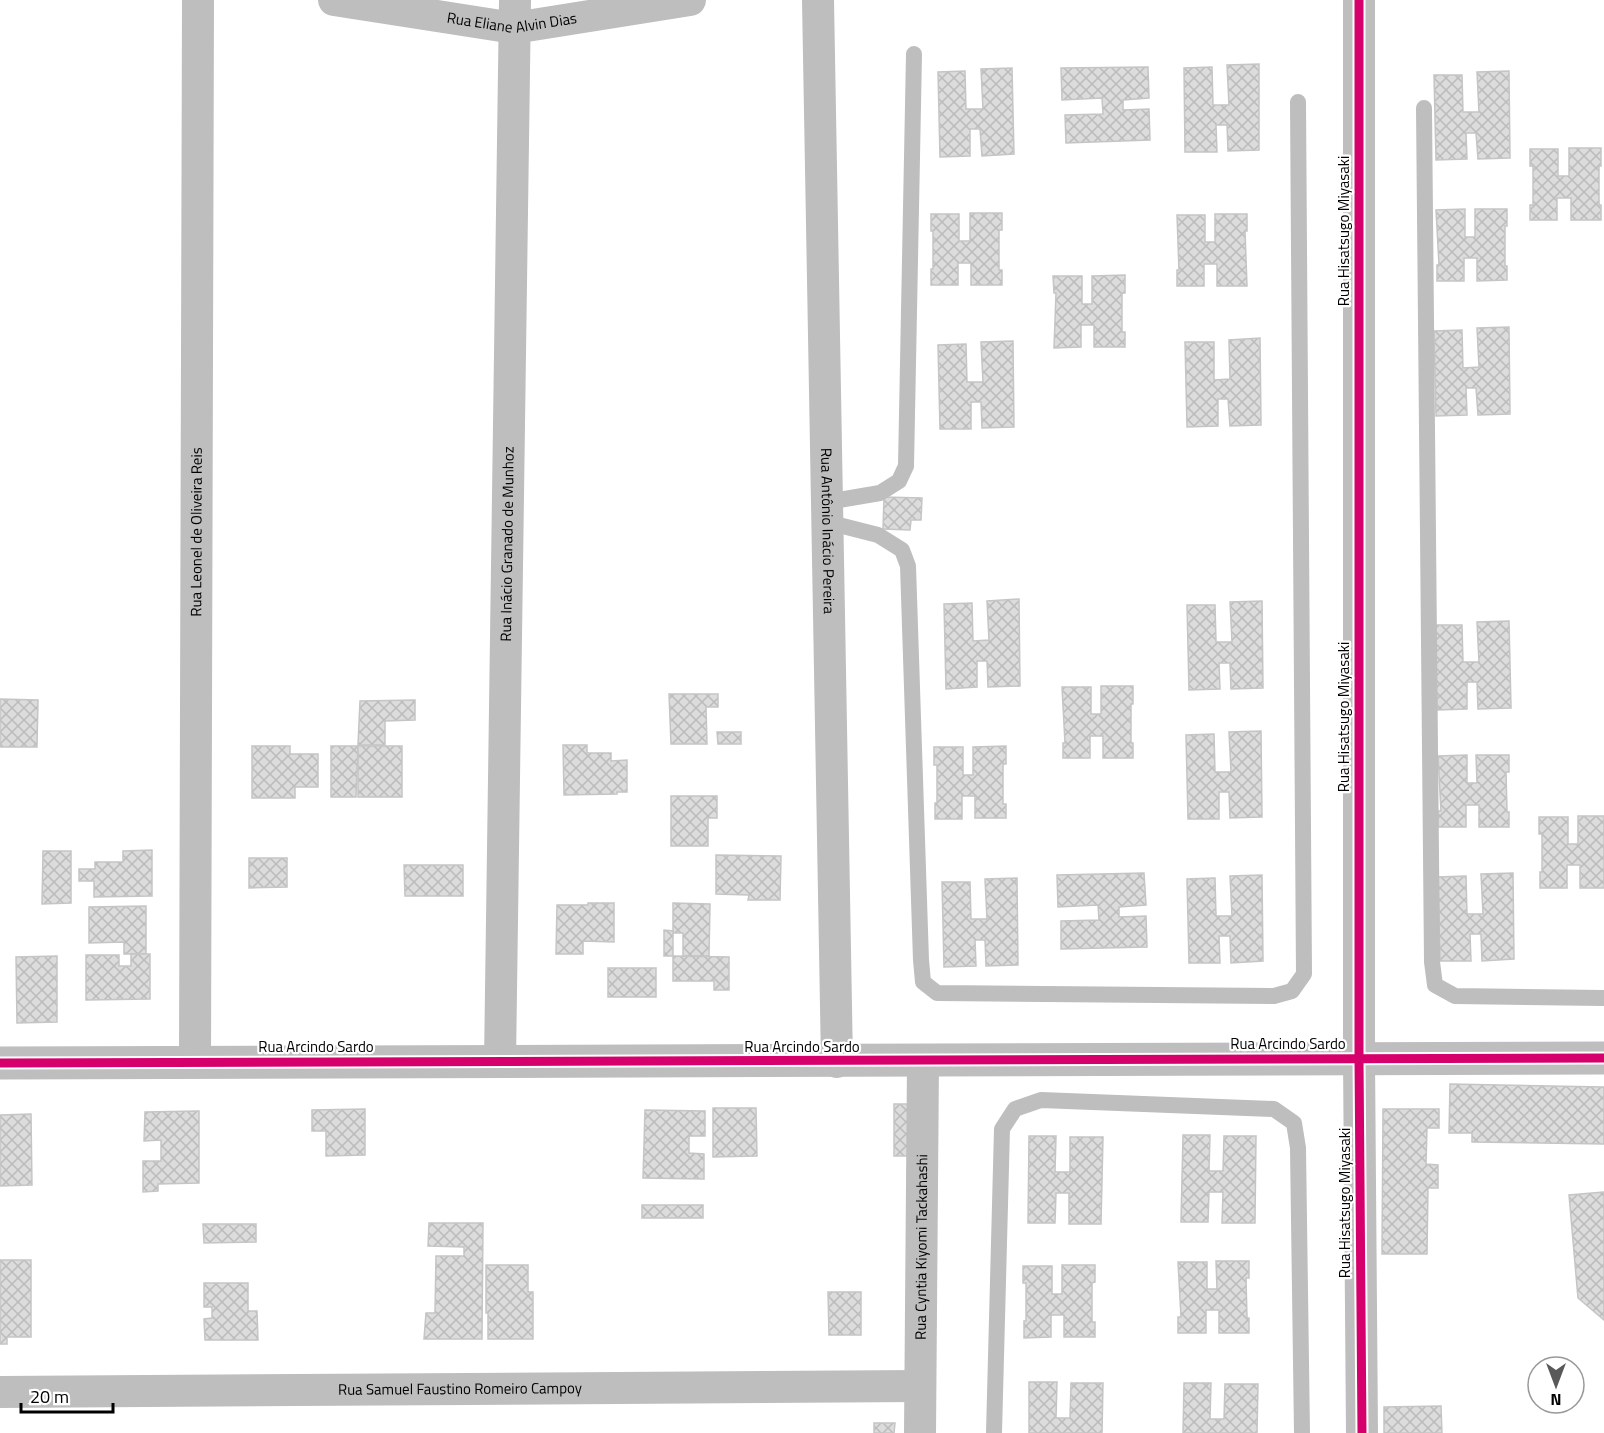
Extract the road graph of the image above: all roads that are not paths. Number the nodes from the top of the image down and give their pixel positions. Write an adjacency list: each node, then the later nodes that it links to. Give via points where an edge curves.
1 (198, 0): 18 (street, Rua Leonel de Oliveira Reis)
2 (334, 0): 6 (street, Rua Eliane Alvin Dias)
3 (690, 0): 6 (street, Rua Eliane Alvin Dias)
4 (818, 0): 10 (street, Rua Antônio Inácio Pereira)
5 (1359, 0): 13 (street, Rua Hisatsugo Miyasaki)
6 (514, 14): 15 (street, Rua Inácio Granado de Munhoz)
7 (914, 54): 10 (lane, via 906,466 899,481 880,493)
8 (1298, 102): 10 (lane, via 1304,974 1292,991 1275,996 937,993 923,982 908,566 902,550)
9 (1424, 108): 11 (lane, via 1435,985 1455,996)
10 (827, 512): 16 (street, Rua Antônio Inácio Pereira)
11 (1604, 998)
12 (1604, 1058): 13 (street, Rua Arcindo Sardo)
13 (1359, 1059): 14 (street, Rua Arcindo Sardo); 24 (street, Rua Hisatsugo Miyasaki)
14 (923, 1061): 16 (street, Rua Arcindo Sardo); 19 (street, Rua Cyntia Kiyomi Tackahashi)
15 (500, 1062): 16 (street, Rua Arcindo Sardo); 18 (street, Rua Arcindo Sardo)
16 (837, 1062)
17 (0, 1063): 18 (street, Rua Arcindo Sardo)
18 (195, 1063)
19 (920, 1386): 20 (street, Rua Samuel Faustino Romeiro Campoy); 21 (street, Rua Cyntia Kiyomi Tackahashi)
20 (0, 1392)
21 (920, 1433)
22 (994, 1433): 23 (lane, via 1002,1129 1015,1109 1041,1100 1275,1109 1294,1123 1298,1148)
23 (1302, 1433)
24 (1362, 1433)

